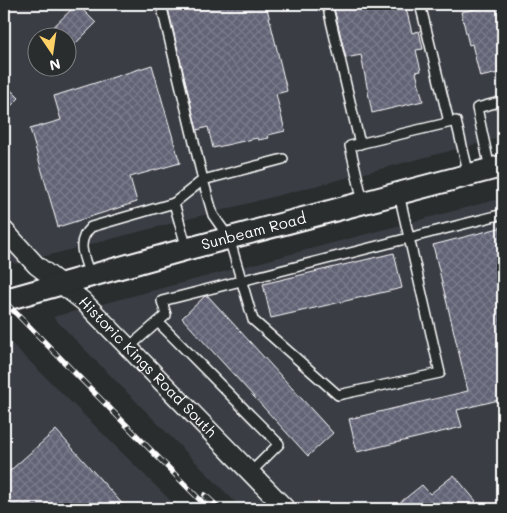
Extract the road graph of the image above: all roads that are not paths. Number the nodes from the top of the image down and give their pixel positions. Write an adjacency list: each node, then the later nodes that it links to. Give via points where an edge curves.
1 (161, 4): 10 (lane)
2 (327, 4): 6 (lane)
3 (420, 4): 5 (lane)
4 (503, 101): 8 (lane, via 477,108)
5 (449, 122): 6 (lane); 9 (lane, via 456,121)
6 (360, 144): 13 (lane, via 350,146)
7 (283, 159): 10 (lane)
8 (497, 168): 9 (street, Sunbeam Road)
9 (469, 175): 11 (street, Sunbeam Road)
10 (203, 180): 12 (lane); 16 (lane, via 214,215)
11 (399, 193): 13 (street, Sunbeam Road); 17 (lane)
12 (174, 203): 18 (lane); 19 (lane, via 91,228 80,242)
13 (364, 203): 16 (street, Sunbeam Road)
14 (503, 214): 17 (lane)
15 (4, 230): 21 (street, Historic Kings Road South, via 36,265)
16 (229, 238): 18 (street, Sunbeam Road); 20 (lane)
17 (409, 240): 20 (lane); 20 (lane, via 440,373 338,395 253,320)
18 (187, 249): 19 (street, Sunbeam Road)
19 (90, 275): 21 (street, Sunbeam Road)
20 (241, 280): 23 (lane, via 162,301 166,315)
21 (60, 283): 22 (street, Sunbeam Road); 24 (street, Historic Kings Road South, via 83,301)
22 (4, 300)
23 (158, 322): 24 (lane); 25 (lane, via 278,444)
24 (128, 348): 25 (street, Historic Kings Road South)
25 (250, 473): 26 (street, Historic Kings Road South)
26 (286, 509)

